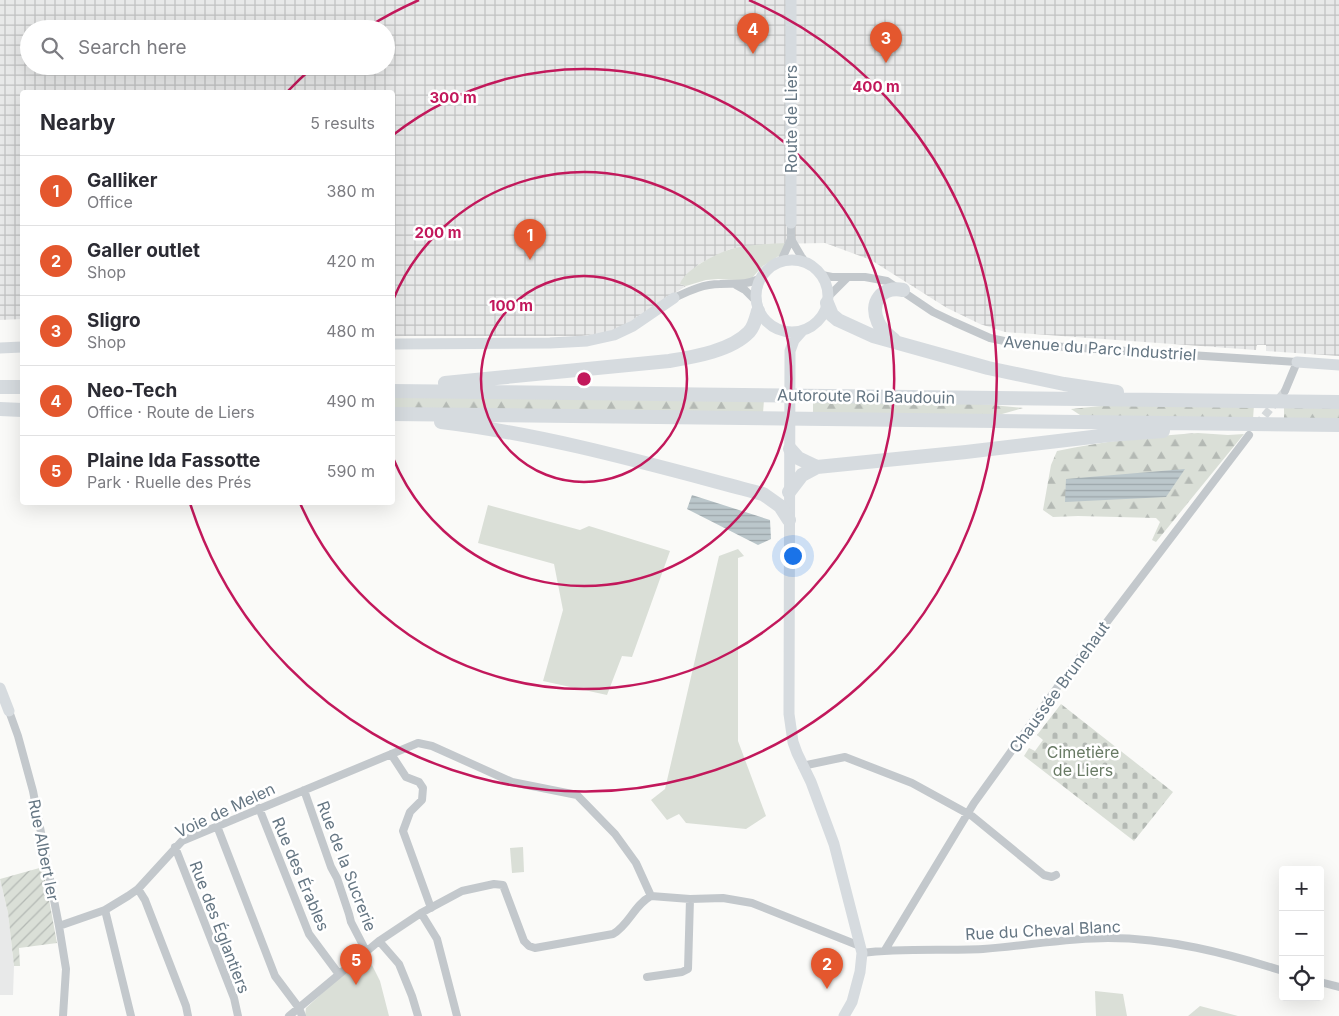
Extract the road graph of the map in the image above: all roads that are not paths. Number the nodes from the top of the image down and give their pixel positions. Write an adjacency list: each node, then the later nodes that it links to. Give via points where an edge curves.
1 (791, 0): 2 (street, Route de Liers)
2 (792, 222): 3 (street, Route de Liers)
3 (792, 239): 4 (street, Route de Liers); 5 (street, Route de Liers)
4 (781, 261): 5 (street); 8 (street)
5 (806, 263): 6 (street)
6 (822, 275): 7 (street, Avenue du Parc Industriel); 12 (street)
7 (847, 278): 10 (street, Avenue du Parc Industriel, via 881,279); 12 (street)
8 (759, 279): 9 (street); 13 (street)
9 (736, 285): 11 (street, via 705,286); 13 (street, via 745,290)
10 (903, 290): 17 (highway, via 883,293 875,308 880,327); 21 (street, Avenue du Parc Industriel, via 934,312 990,338 1019,344)
11 (674, 298): 16 (street, via 633,326 614,335 587,341)
12 (828, 300): 15 (street, via 819,320); 17 (highway, via 832,315 841,322)
13 (757, 305): 14 (street, via 766,322); 25 (highway, via 750,332 703,356 422,385)
14 (776, 329): 15 (street); 20 (street)
15 (802, 331): 20 (street)
16 (395, 344)
17 (899, 344): 27 (highway, via 988,368 1124,393)
18 (20, 347): 19 (street)
19 (0, 348)
20 (790, 351): 35 (street)
21 (1297, 362): 22 (street, Avenue du Parc Industriel); 26 (street)
22 (1339, 365)
23 (0, 386): 24 (highway)
24 (20, 387)
25 (399, 391): 27 (highway, Autoroute Roi Baudouin)
26 (1285, 391)
27 (1142, 400): 28 (highway, Autoroute Roi Baudouin)
28 (1339, 402)
29 (0, 410): 30 (highway)
30 (20, 410)
31 (395, 414): 32 (highway, Autoroute Roi Baudouin); 39 (highway, via 529,435)
32 (1206, 423): 33 (highway, Autoroute Roi Baudouin); 36 (highway, via 1182,429)
33 (1339, 425)
34 (1249, 434): 47 (street, Chaussée Brunehaut, via 1059,685)
35 (790, 449): 36 (highway, via 798,458); 37 (street)
36 (817, 466): 38 (highway, via 802,475)
37 (790, 476): 38 (street); 39 (highway, via 779,489)
38 (789, 492): 40 (street)
39 (763, 494): 40 (highway, via 780,506)
40 (789, 520): 44 (street, via 789,714 793,742)
41 (0, 688): 42 (street, Rue Albert Ier)
42 (9, 711): 57 (street, Rue Albert Ier, via 32,791)
43 (391, 754): 45 (street, Voie de Melen); 52 (street, Voie de Melen, via 418,743 432,746 512,782 577,795 620,841 636,863); 54 (street, via 406,777 419,782 423,788 422,800 410,812 402,831)
44 (802, 766): 47 (street, via 845,757 912,783); 59 (street, via 834,844)
45 (304, 790): 46 (street, Voie de Melen); 61 (street, Rue de la Sucrerie, via 350,914 350,922)
46 (259, 808): 48 (street, Voie de Melen); 63 (street, Rue des Érables, via 309,934)
47 (968, 813): 50 (street, via 1044,875); 60 (street, Chaussée Brunehaut)
48 (217, 826): 49 (street, Voie de Melen, via 182,841); 65 (street, via 275,976)
49 (175, 848): 51 (street, Voie de Melen); 69 (street, Rue des Églantiers, via 234,998)
50 (1056, 875)
51 (138, 889): 55 (street, Voie de Melen); 68 (street)
52 (651, 896): 53 (street); 54 (street, via 640,903 613,934 535,948 524,941 506,891 500,884 462,891)
53 (690, 899): 59 (street, via 722,898 752,902); 64 (street, via 688,969)
54 (430, 908): 56 (street)
55 (105, 910): 57 (street, Voie de Melen); 67 (street)
56 (420, 913): 58 (street); 72 (street, via 437,939)
57 (59, 926): 66 (street, Rue Albert Ier, via 66,969)
58 (378, 941): 61 (street); 71 (street, via 399,964)
59 (861, 949): 60 (street, Rue du Cheval Blanc); 73 (street, via 860,972 852,1002)
60 (885, 950): 62 (street, Rue du Cheval Blanc, via 984,948 1108,938 1155,940)
61 (366, 951): 63 (street)
62 (1279, 970)
63 (338, 973): 65 (street)
64 (647, 977)
65 (300, 1012): 70 (street)
66 (63, 1016)
67 (131, 1016)
68 (188, 1016)
69 (238, 1016)
70 (289, 1016)
71 (418, 1016)
72 (457, 1016)
73 (844, 1016)

